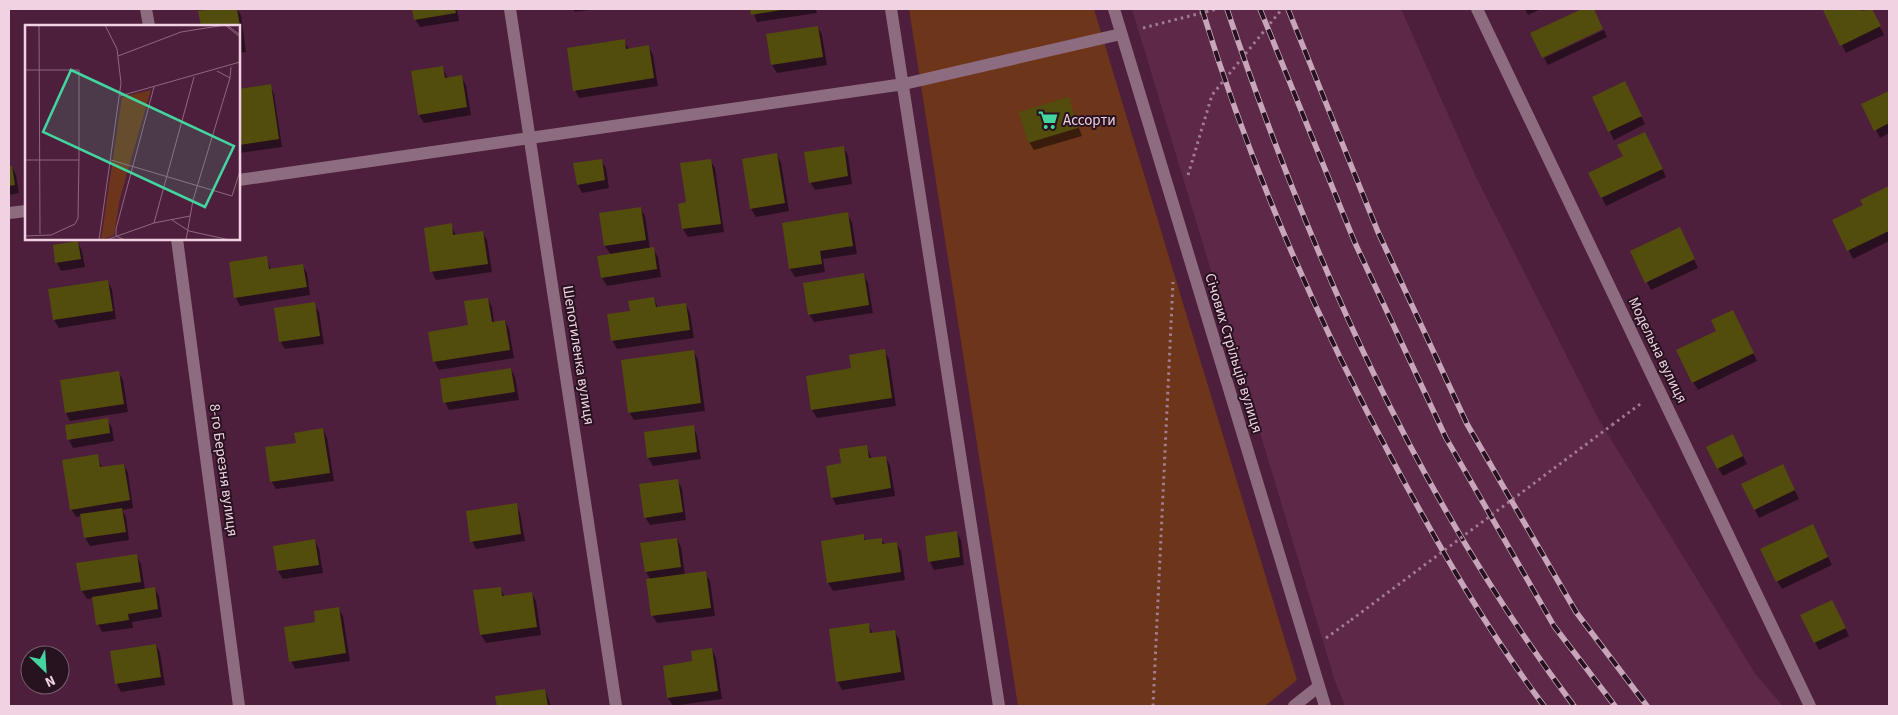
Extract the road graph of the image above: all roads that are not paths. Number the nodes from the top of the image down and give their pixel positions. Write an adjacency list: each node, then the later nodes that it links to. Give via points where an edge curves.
1 (146, 9): 6 (street)
2 (510, 9): 9 (street, Шепотиленка вулиця)
3 (891, 9): 8 (street)
4 (1114, 9): 7 (street, Січових Стрільців вулиця)
5 (1477, 9): 20 (street, Модельна вулиця)
6 (149, 25)
7 (1121, 34): 8 (street); 14 (street, Січових Стрільців вулиця)
8 (904, 84): 9 (street); 17 (street)
9 (530, 137): 10 (street); 16 (street, Шепотиленка вулиця)
10 (240, 180)
11 (25, 210): 12 (street)
12 (9, 213)
13 (177, 240): 15 (street, 8-го Березня вулиця)
14 (1318, 687): 18 (street); 19 (street, Січових Стрільців вулиця)
15 (239, 706)
16 (616, 706)
17 (999, 706)
18 (1294, 706)
19 (1325, 706)
20 (1810, 706)

